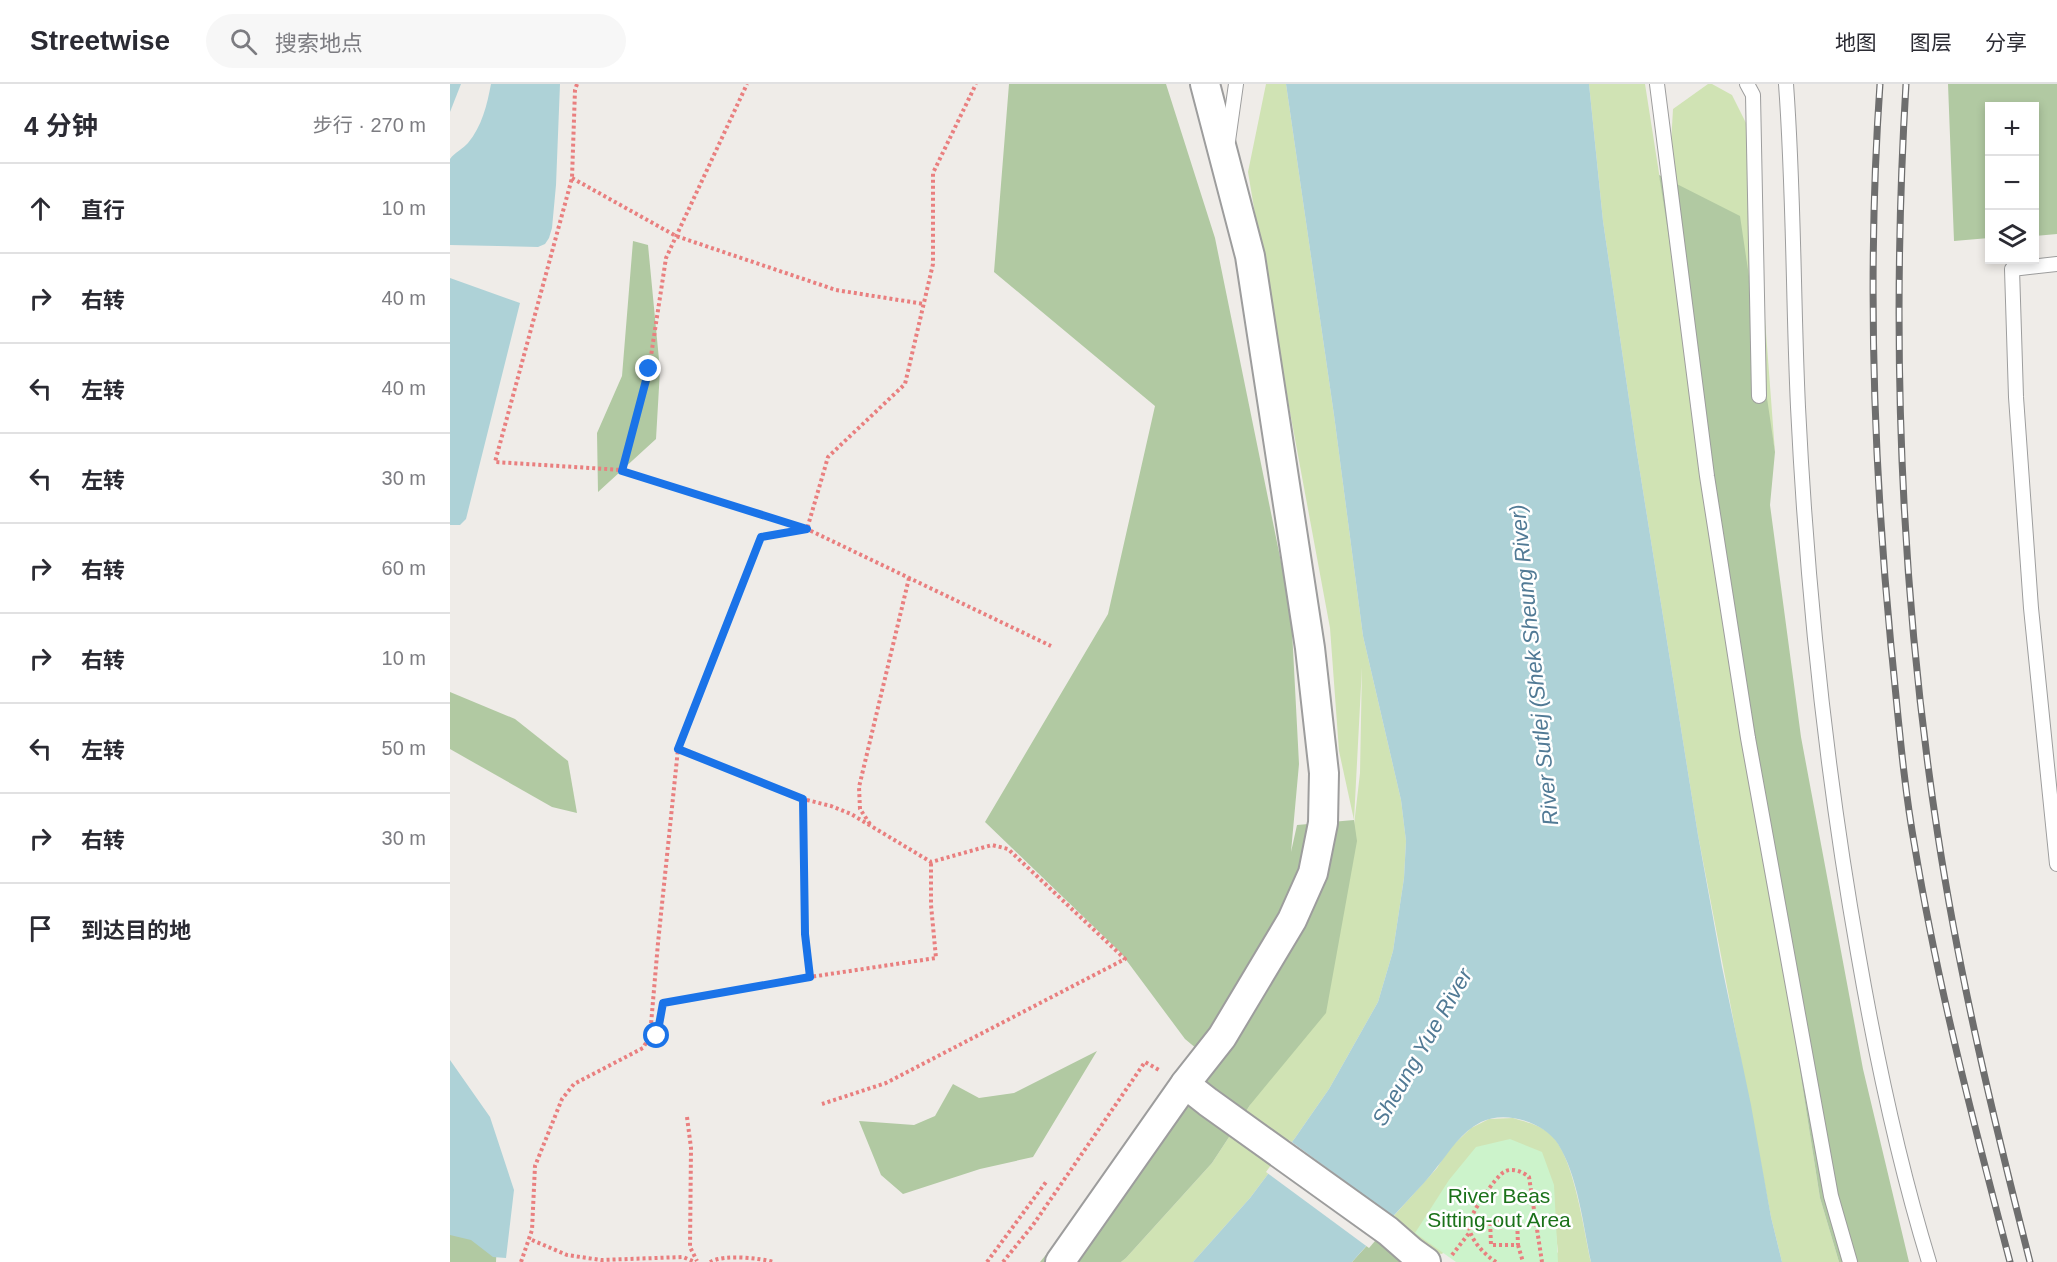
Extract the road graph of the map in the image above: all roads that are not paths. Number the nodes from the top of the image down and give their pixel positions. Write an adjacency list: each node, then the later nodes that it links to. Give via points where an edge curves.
1 (1205, 84): 6 (street)
2 (1236, 84): 6 (lane)
3 (1657, 84): 13 (lane, via 1707,476 1748,738 1831,1196)
4 (1747, 84): 8 (lane, via 1753,95)
5 (1786, 84): 14 (lane, via 1798,408 1814,638 1827,756 1873,1039)
6 (1226, 162): 10 (street, via 1250,256 1310,648 1324,773 1323,823 1313,873 1292,920 1222,1037)
7 (2057, 264): 9 (lane, via 2013,268 2016,397 2030,597)
8 (1759, 396)
9 (2057, 864)
10 (1185, 1083): 11 (street); 12 (street)
11 (1060, 1262)
12 (1426, 1262)
13 (1850, 1262)
14 (1929, 1262)

